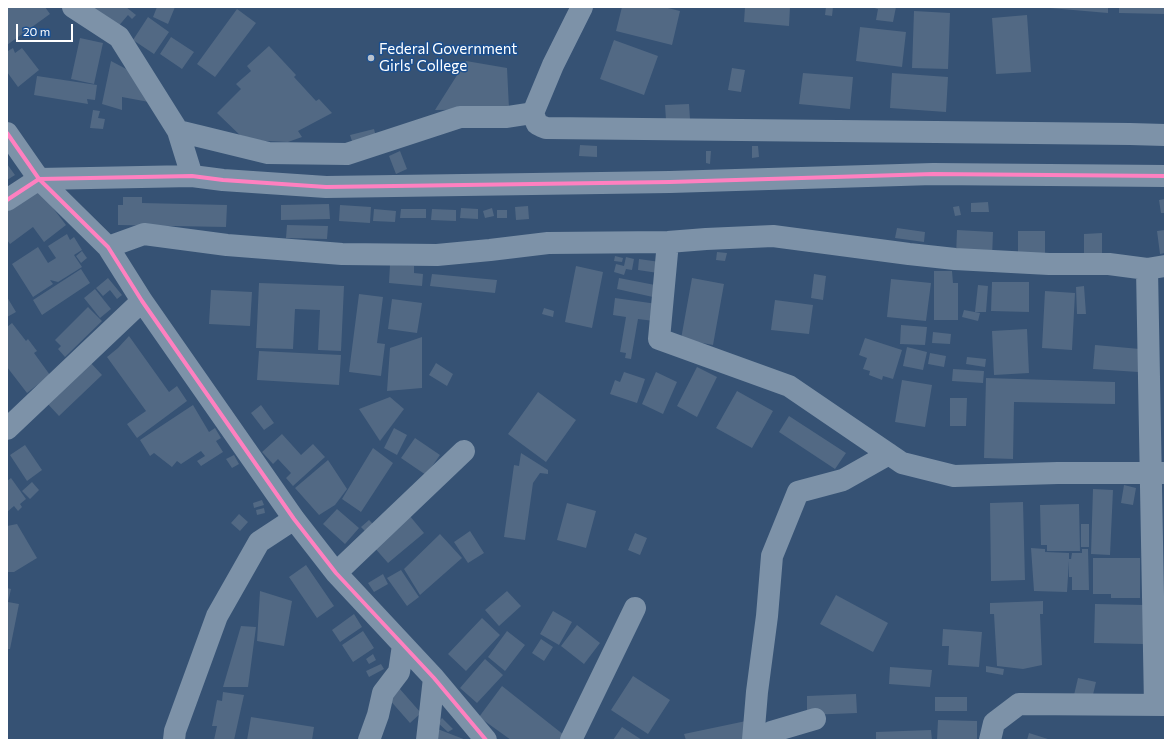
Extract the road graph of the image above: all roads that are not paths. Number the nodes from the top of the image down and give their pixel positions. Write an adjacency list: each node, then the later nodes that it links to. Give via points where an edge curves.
1 (74, 7): 4 (street, via 119,37)
2 (582, 7): 3 (street)
3 (533, 113): 4 (street, via 507,117 460,117 347,154 268,153); 6 (street, via 537,124 546,128)
4 (178, 131): 7 (street)
5 (7, 133): 9 (street)
6 (1165, 135)
7 (192, 176): 8 (street, via 326,187 670,182 933,174); 9 (street)
8 (1165, 176)
9 (39, 179): 10 (street); 12 (street)
10 (7, 200)
11 (668, 242): 12 (street, via 548,243 437,255 342,254 227,245 144,234); 13 (street, via 773,236 954,259); 17 (street, via 659,339 789,386)
12 (108, 248): 14 (street)
13 (1156, 267): 18 (street)
14 (142, 301): 15 (street); 19 (street)
15 (7, 429)
16 (464, 451): 20 (street)
17 (889, 454): 18 (street, via 902,463 954,476); 31 (street, via 843,480 798,492 772,556)
18 (1157, 473): 24 (street)
19 (294, 519): 20 (street); 26 (street, via 259,542 217,616 175,731)
20 (336, 573): 22 (street)
21 (635, 608): 30 (street)
22 (403, 645): 23 (street); 27 (street, via 399,672 383,692)
23 (434, 678): 28 (street); 29 (street)
24 (1160, 705): 33 (street, via 1019,704 994,723)
25 (816, 719): 32 (street, via 772,732)
26 (174, 740)
27 (369, 740)
28 (427, 740)
29 (486, 740)
30 (571, 740)
31 (753, 740)
32 (766, 740)
33 (990, 740)

